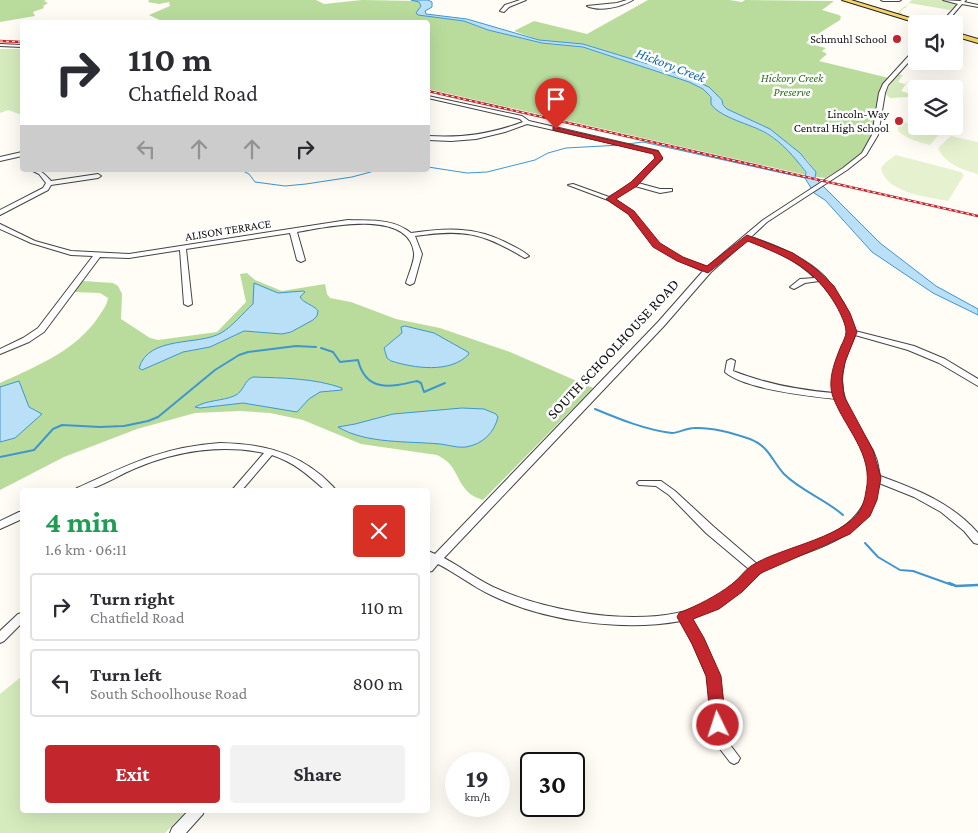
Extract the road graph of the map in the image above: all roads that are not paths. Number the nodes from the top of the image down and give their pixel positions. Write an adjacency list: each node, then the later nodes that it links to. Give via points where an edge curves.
1 (524, 0): 11 (street)
2 (631, 0): 9 (street)
3 (837, 0): 14 (main road)
4 (845, 0): 13 (main road)
5 (883, 0): 6 (street)
6 (899, 0)
7 (945, 0): 8 (street)
8 (963, 2): 10 (street); 12 (street)
9 (616, 4): 9 (street, via 593,4 589,6 591,8)
10 (978, 6)
11 (502, 11)
12 (951, 15)
13 (908, 19)
14 (908, 21)
15 (963, 36): 16 (main road)
16 (978, 40)
17 (0, 45): 18 (street)
18 (20, 46)
19 (908, 60): 38 (street, SOUTH SCHOOLHOUSE ROAD, via 882,93 875,136 868,150 765,221)
20 (430, 97): 21 (street, via 522,118)
21 (527, 122): 22 (street, via 476,137); 31 (street, via 656,152 659,158)
22 (430, 138)
23 (20, 155): 24 (street)
24 (14, 157): 25 (street); 26 (street)
25 (0, 159)
26 (20, 163)
27 (39, 172): 29 (street)
28 (98, 176): 29 (street)
29 (49, 183): 34 (street, via 46,189)
30 (571, 184): 33 (street)
31 (634, 184): 32 (street, via 660,191); 33 (street)
32 (670, 190)
33 (610, 199): 43 (street, via 631,212 656,245)
34 (0, 213)
35 (0, 226): 40 (street, ALISON TERRACE, via 46,246 71,253)
36 (293, 231): 37 (street, ALISON TERRACE, via 369,222 390,224); 39 (street, ALISON TERRACE); 42 (street)
37 (409, 235): 41 (street, via 463,230 484,234); 45 (street, via 418,254)
38 (747, 238): 43 (street, SOUTH SCHOOLHOUSE ROAD); 44 (street, via 790,255)
39 (183, 249): 40 (street, ALISON TERRACE, via 129,256); 47 (street)
40 (98, 255): 49 (street, via 41,330)
41 (525, 256)
42 (301, 260)
43 (708, 270): 62 (street, SOUTH SCHOOLHOUSE ROAD, via 661,324)
44 (822, 279): 46 (street, via 803,281); 48 (street, via 845,313)
45 (410, 283)
46 (794, 287)
47 (188, 304)
48 (852, 332): 51 (street, via 911,348 942,361); 52 (street, via 840,362)
49 (0, 352)
50 (731, 361): 52 (street, via 729,372 761,385)
51 (978, 383)
52 (838, 396): 54 (street, via 867,450)
53 (270, 452): 56 (street, via 215,446 187,449 150,459); 57 (street); 58 (street, via 290,459)
54 (875, 478): 61 (street, via 924,496 945,509); 63 (street, via 864,516 845,531)
55 (642, 483): 63 (street, via 658,483 672,493)
56 (85, 488)
57 (239, 488)
58 (330, 488)
59 (20, 517): 60 (street)
60 (0, 525)
61 (978, 540)
62 (432, 557): 64 (street, via 496,592 545,609 592,619 636,621)
63 (756, 570): 64 (street, via 714,605)
64 (684, 617): 67 (street, via 714,676 719,740)
65 (20, 619): 66 (street)
66 (0, 638)
67 (734, 758)
68 (195, 813): 69 (street)
69 (177, 833)

